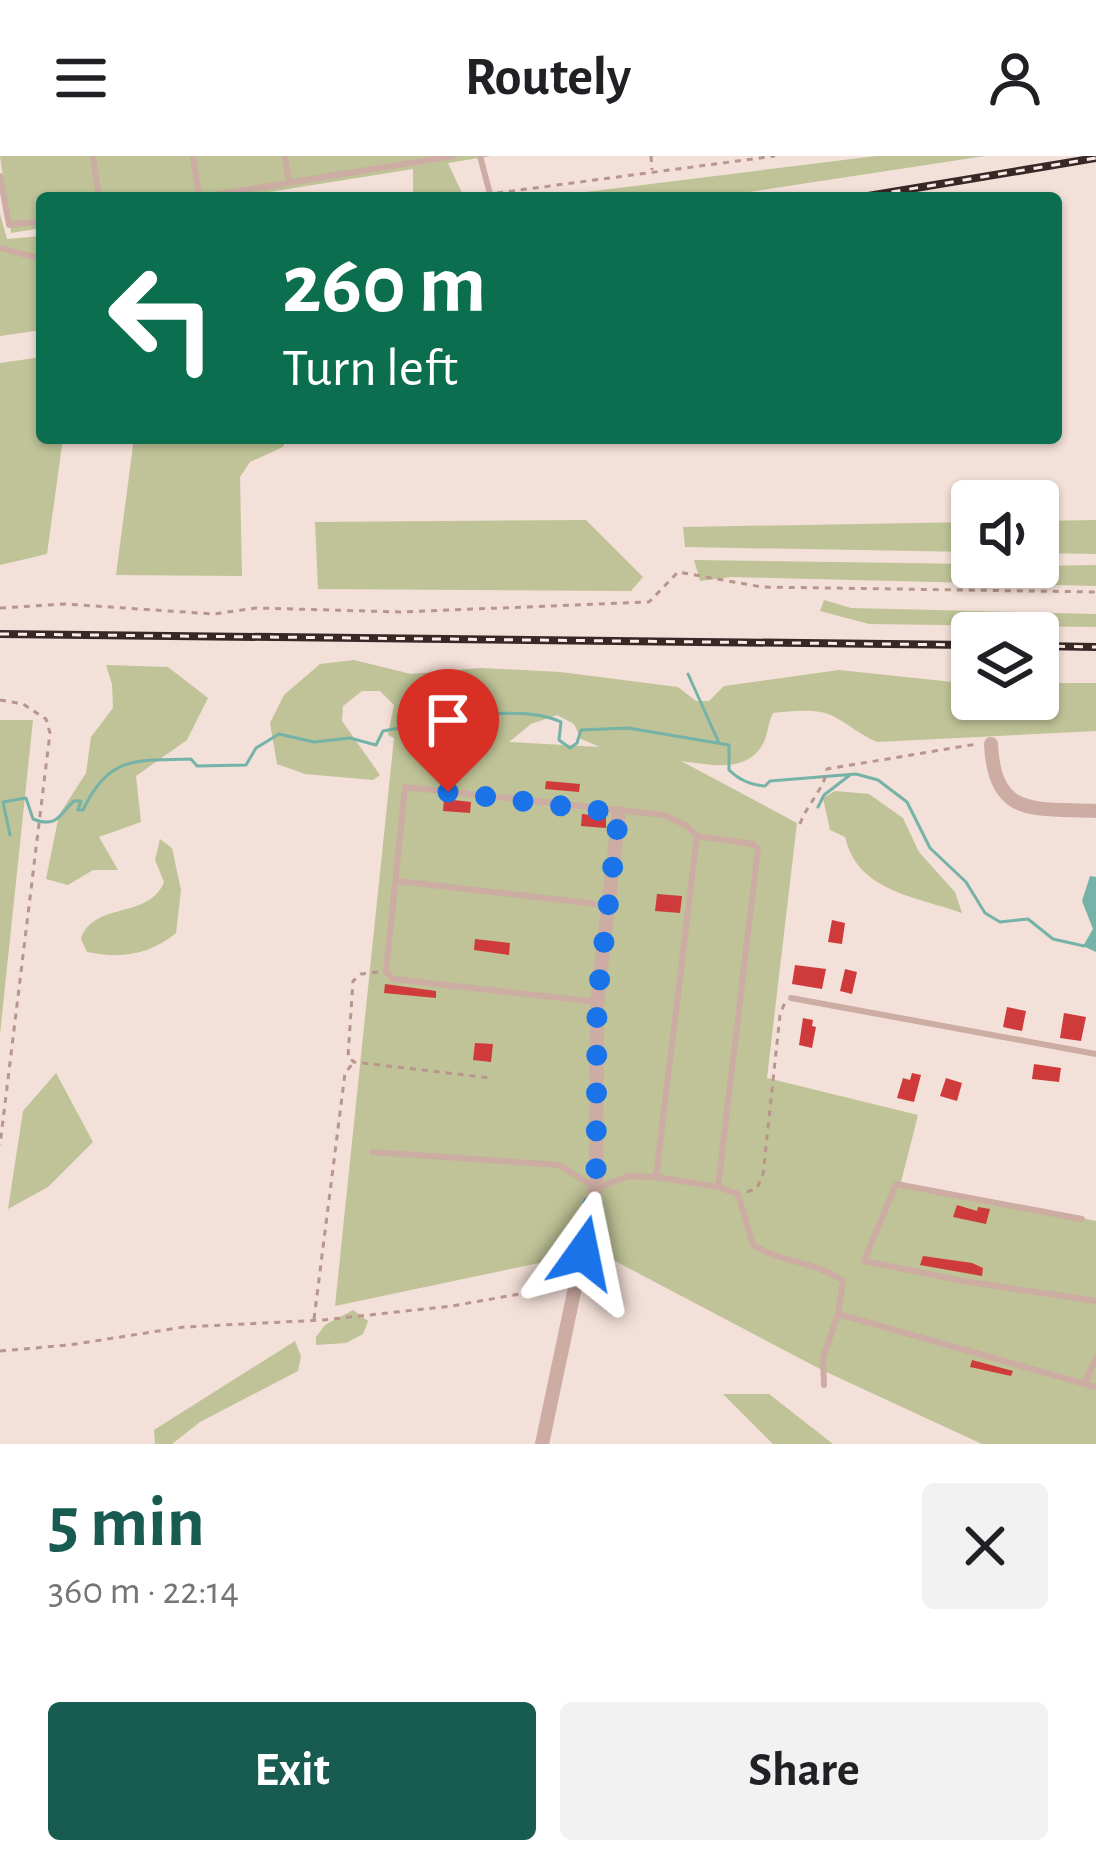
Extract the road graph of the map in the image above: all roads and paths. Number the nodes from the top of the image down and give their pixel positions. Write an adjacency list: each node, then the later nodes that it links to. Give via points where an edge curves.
1 (93, 156): 13 (lane)
2 (193, 156): 14 (lane)
3 (285, 156): 12 (lane)
4 (383, 156): 9 (lane)
5 (453, 156): 9 (lane)
6 (481, 156): 16 (lane)
7 (651, 156): 10 (path)
8 (775, 156): 10 (path)
9 (384, 167): 12 (lane)
10 (652, 170): 17 (path)
11 (0, 176): 18 (lane, via 9,225)
12 (289, 182): 15 (lane)
13 (98, 192)
14 (196, 192)
15 (232, 192)
16 (490, 192)
17 (504, 192)
18 (36, 222)
19 (0, 248): 20 (lane)
20 (13, 252): 21 (lane); 22 (lane)
21 (36, 258)
22 (0, 259)
23 (1096, 592): 24 (path, via 762,587 678,572 649,602 214,614)
24 (0, 608)
25 (0, 700): 39 (path, via 46,719 50,733)
26 (991, 744): 27 (street, via 992,770 1015,804); 29 (path, via 827,769)
27 (1096, 811)
28 (619, 813): 30 (lane, via 664,815); 31 (lane, via 406,787); 32 (street)
29 (800, 824)
30 (697, 836): 41 (lane); 42 (lane, via 753,844 760,856)
31 (396, 881): 32 (lane); 33 (lane)
32 (608, 906): 35 (street)
33 (386, 972): 35 (lane); 37 (path, via 353,981 346,1050)
34 (791, 998): 36 (lane); 44 (path, via 780,1015 763,1174 757,1188)
35 (597, 1002): 43 (street)
36 (1096, 1054)
37 (354, 1062): 38 (path); 49 (path, via 345,1073)
38 (491, 1078)
39 (0, 1145)
40 (374, 1152): 43 (lane, via 560,1165)
41 (656, 1177): 42 (lane); 43 (lane)
42 (718, 1187): 44 (lane)
43 (596, 1188): 46 (street)
44 (738, 1194): 48 (lane, via 754,1245 843,1281)
45 (1082, 1219): 47 (lane, via 896,1184 864,1261)
46 (576, 1286): 49 (path); 55 (street)
47 (1096, 1301)
48 (838, 1314): 52 (lane); 53 (lane, via 823,1358)
49 (314, 1321): 50 (path, via 184,1327)
50 (0, 1351)
51 (1096, 1358): 52 (lane)
52 (1084, 1384): 54 (lane)
53 (824, 1385)
54 (1096, 1387)
55 (542, 1444)

